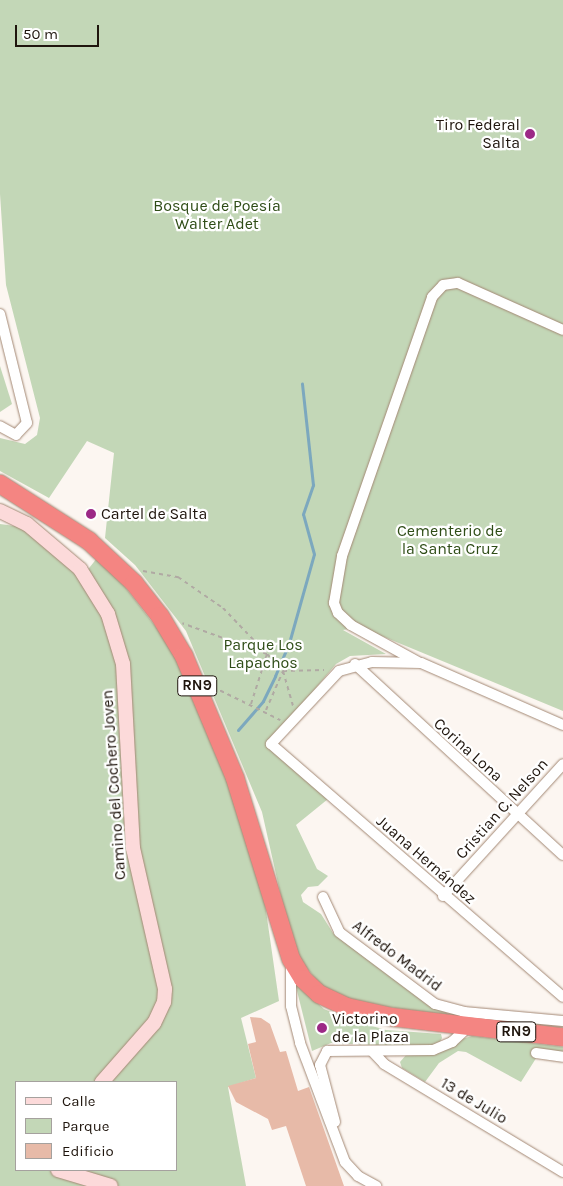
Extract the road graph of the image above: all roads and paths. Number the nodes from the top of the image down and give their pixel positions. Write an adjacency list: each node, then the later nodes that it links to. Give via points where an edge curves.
1 (0, 314): 3 (street, via 27,423 16,435 9,434)
2 (563, 330): 9 (street, via 458,284 443,285 432,297 342,556 334,603 338,613 351,625)
3 (0, 426)
4 (0, 484): 6 (highway, RN9, via 67,523)
5 (0, 511): 32 (street, Camino del Cochero Joven, via 28,524 80,569 108,614 123,664 133,848 165,989 164,1002 154,1023)
6 (125, 574): 7 (highway, RN9); 8 (path, via 152,570 178,577 223,608)
7 (160, 616): 8 (path); 24 (highway, RN9, via 184,656 235,778)
8 (268, 654): 11 (path); 14 (path)
9 (421, 663): 10 (street); 17 (street)
10 (356, 664): 12 (street); 20 (street, Corina Lona)
11 (283, 671): 12 (path); 15 (path); 16 (path)
12 (339, 671): 16 (street)
13 (209, 680): 14 (path, via 214,688)
14 (251, 704): 15 (path)
15 (266, 710): 18 (path)
16 (296, 718): 18 (street)
17 (563, 724)
18 (288, 726): 22 (street, Juana Hernández, via 271,744)
19 (563, 764): 20 (street, Cristian C. Nelson)
20 (516, 813): 21 (street, Corina Lona); 22 (street, Cristian C. Nelson)
21 (563, 855)
22 (443, 896): 25 (street, Juana Hernández)
23 (323, 897): 26 (street, Alfredo Madrid, via 339,932 435,1004 464,1012)
24 (291, 959): 27 (highway, RN9, via 303,979 319,994 348,1007); 33 (street, via 292,1017)
25 (563, 997)
26 (563, 1021)
27 (468, 1026): 28 (highway, RN9); 29 (street, via 452,1042 433,1050)
28 (563, 1037)
29 (373, 1052): 33 (street, via 335,1049 322,1056 320,1065); 35 (street, 13 de Julio, via 384,1064)
30 (536, 1053): 31 (street)
31 (563, 1057)
32 (103, 1081)
33 (338, 1143): 37 (street, via 350,1170)
34 (61, 1171): 36 (street)
35 (563, 1172)
36 (111, 1186)
37 (376, 1186)

